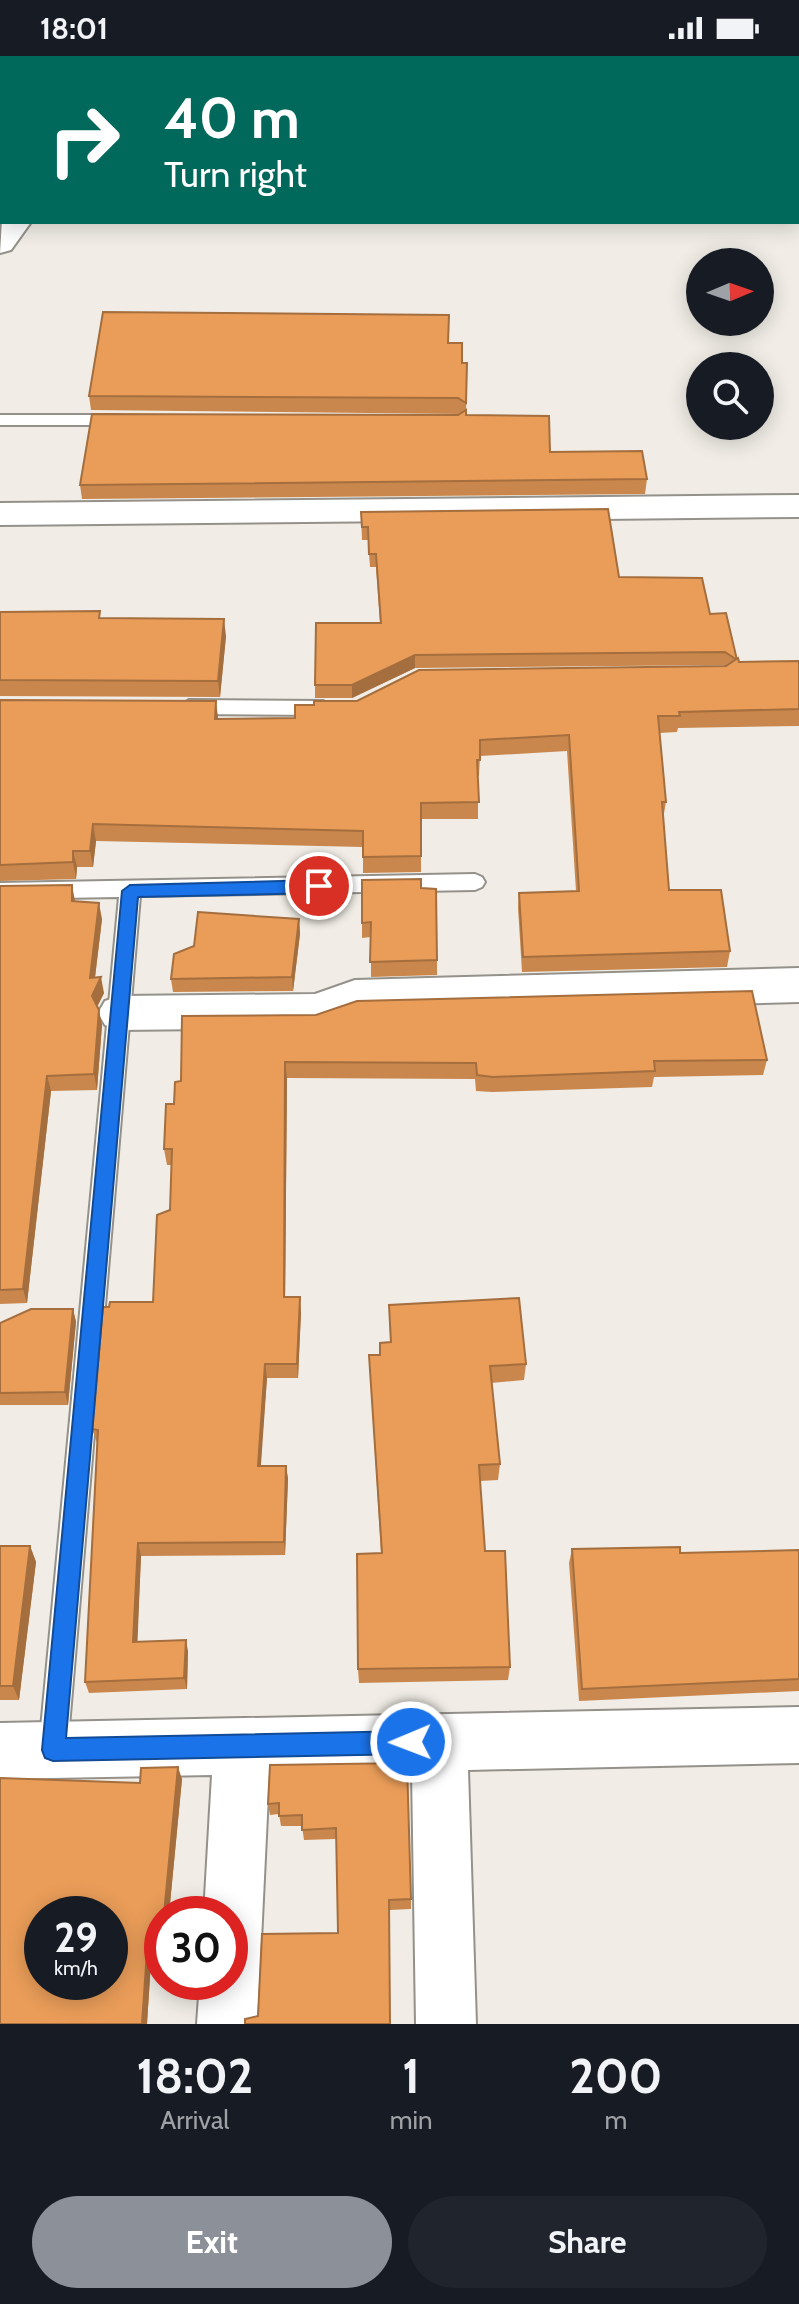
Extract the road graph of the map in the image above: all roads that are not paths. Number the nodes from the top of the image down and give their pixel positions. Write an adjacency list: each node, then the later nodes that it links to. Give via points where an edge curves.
1 (15, 224): 2 (street)
2 (0, 244)
3 (0, 420): 4 (lane)
4 (142, 420)
5 (799, 506): 6 (street)
6 (0, 514)
7 (170, 707): 8 (lane)
8 (340, 708)
9 (475, 882): 11 (lane)
10 (0, 891): 11 (lane)
11 (130, 891): 13 (lane)
12 (799, 985): 13 (street, via 355,997 317,1011)
13 (120, 1013): 17 (lane)
14 (799, 1735): 15 (street)
15 (439, 1742): 16 (street); 22 (street)
16 (242, 1746): 17 (street); 19 (street)
17 (53, 1750): 18 (street)
18 (0, 1751)
19 (234, 1896)
20 (229, 2000): 21 (street)
21 (227, 2024)
22 (446, 2024)

